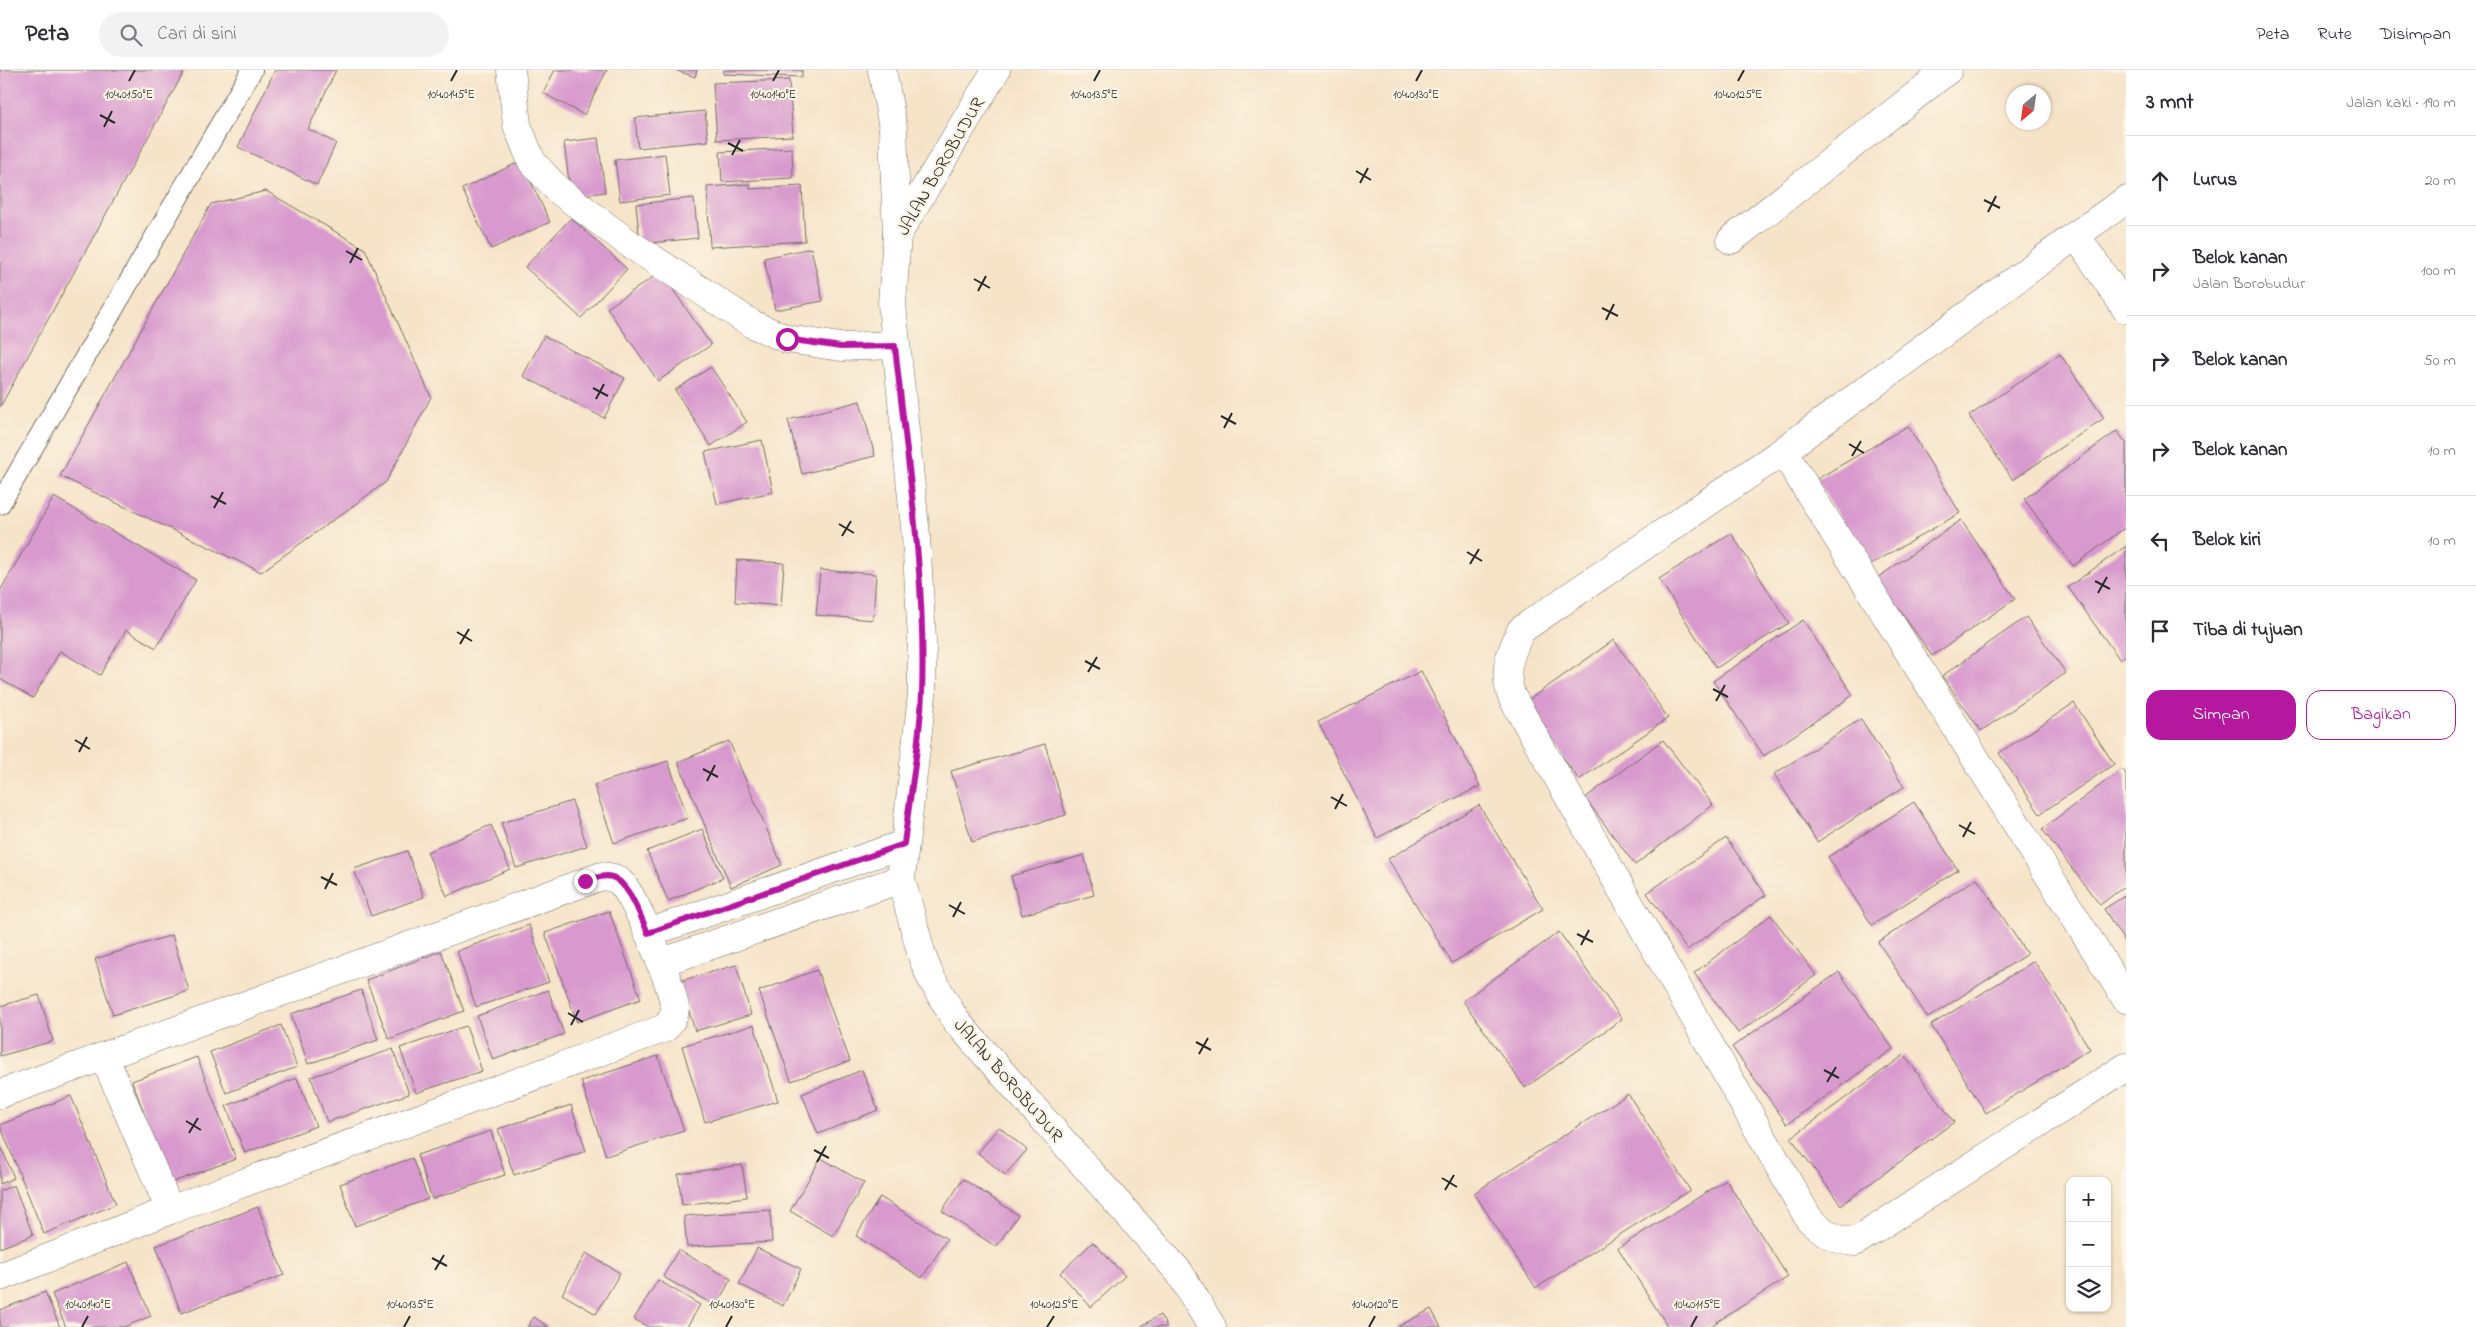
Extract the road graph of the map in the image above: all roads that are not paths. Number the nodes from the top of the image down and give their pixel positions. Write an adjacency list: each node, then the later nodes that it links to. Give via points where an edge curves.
1 (252, 70): 13 (lane)
2 (511, 70): 11 (street, via 517,125 532,162 558,190 627,242 752,324 787,339 841,347)
3 (882, 70): 8 (street, via 893,128)
4 (996, 70): 8 (street, JALAN BOROBUDUR)
5 (1948, 70): 9 (street)
6 (2126, 200): 7 (street)
7 (2076, 234): 10 (street); 12 (street)
8 (897, 235): 11 (street, JALAN BOROBUDUR, via 892,304)
9 (1731, 240)
10 (2126, 309)
11 (895, 346): 14 (street, JALAN BOROBUDUR, via 916,536 922,640 922,695)
12 (1783, 452): 18 (street); 20 (street, via 1521,630 1511,654 1506,681 1512,698 1809,1219 1825,1233 1838,1240 1855,1242)
13 (0, 504)
14 (904, 844): 15 (street, JALAN BOROBUDUR); 16 (street)
15 (901, 879): 17 (street); 24 (street, JALAN BOROBUDUR, via 922,956 956,1022 1179,1272)
16 (648, 933): 17 (street); 19 (street, via 630,893 619,881 602,876)
17 (660, 963): 22 (street, via 675,1010 665,1028)
18 (2126, 999)
19 (104, 1056): 21 (street); 22 (street)
20 (2126, 1066)
21 (0, 1094)
22 (170, 1210): 23 (street)
23 (0, 1277)
24 (1212, 1327)

